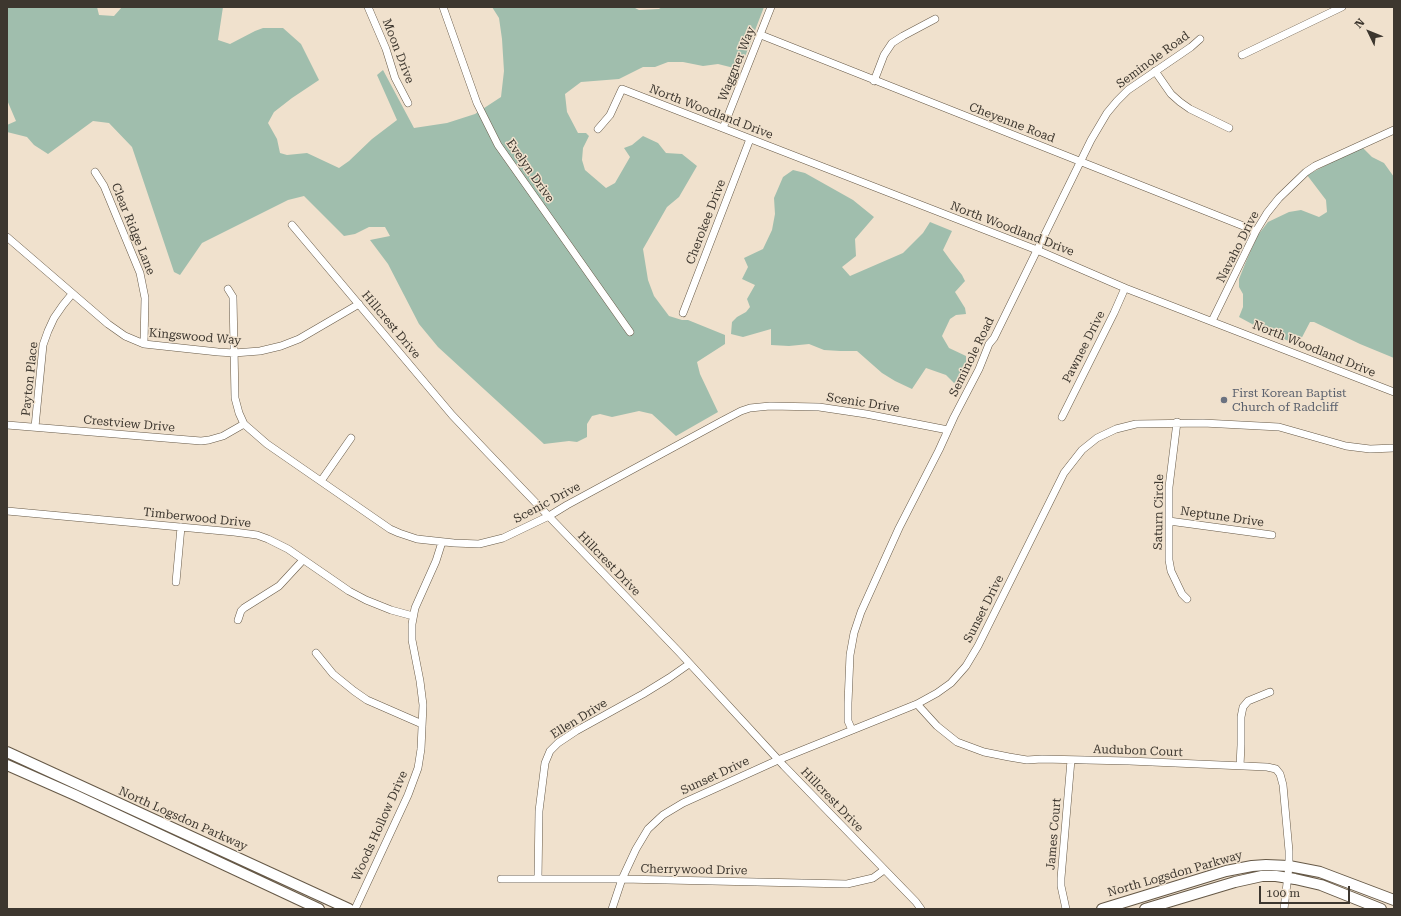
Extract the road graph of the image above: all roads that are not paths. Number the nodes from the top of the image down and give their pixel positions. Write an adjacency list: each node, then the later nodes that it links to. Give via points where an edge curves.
1 (368, 7): 11 (street, Moon Drive, via 395,78)
2 (444, 7): 29 (street, Evelyn Drive, via 477,103 498,145)
3 (771, 7): 6 (street, Waggner Way)
4 (1342, 7): 8 (street)
5 (935, 19): 10 (street, via 892,44 884,55)
6 (761, 35): 10 (street, Cheyenne Road); 13 (street, Waggner Way)
7 (1200, 38): 9 (street, Seminole Road, via 1192,47)
8 (1242, 55)
9 (1155, 71): 14 (street, via 1171,94 1190,110); 17 (street, Seminole Road, via 1128,90 1111,107 1094,132)
10 (874, 80): 17 (street, Cheyenne Road)
11 (408, 103)
12 (598, 128): 13 (street, North Woodland Drive, via 610,115 622,89)
13 (723, 128): 16 (street, North Woodland Drive)
14 (1229, 128)
15 (1394, 130): 20 (street, Navaho Drive, via 1306,172 1273,205)
16 (750, 139): 22 (street, North Woodland Drive); 27 (street, Cherokee Drive)
17 (1080, 161): 20 (street, Cheyenne Road); 22 (street, Seminole Road)
18 (95, 172): 30 (street, Clear Ridge Lane, via 104,186 140,273 145,298)
19 (292, 225): 26 (street, Hillcrest Drive)
20 (1256, 231): 28 (street, Navaho Drive)
21 (7, 237): 25 (street, Kingswood Way)
22 (1037, 250): 23 (street, North Woodland Drive); 38 (street, Seminole Road)
23 (1125, 288): 28 (street, North Woodland Drive); 33 (street, Pawnee Drive)
24 (228, 289): 31 (street, Scenic Drive, via 233,297)
25 (72, 294): 30 (street, Kingswood Way, via 116,330); 37 (street, Payton Place, via 54,318 43,345)
26 (359, 304): 31 (street, Kingswood Way, via 287,344 260,352); 43 (street, Hillcrest Drive, via 452,415)
27 (683, 313)
28 (1212, 321): 32 (street, North Woodland Drive)
29 (630, 332)
30 (144, 344): 31 (street, Kingswood Way)
31 (234, 353): 35 (street, Scenic Drive, via 235,398)
32 (1394, 392)
33 (1062, 417)
34 (1177, 422): 40 (street, Sunset Drive, via 1279,427 1346,446); 44 (street, Saturn Circle, via 1169,487); 56 (street, Sunset Drive, via 1136,424 1116,429 1097,438 1075,459 1064,473 966,666 944,689)
35 (244, 424): 37 (street, Crestview Drive, via 216,438 201,441); 41 (street, Scenic Drive, via 267,444)
36 (7, 425): 37 (street, Crestview Drive)
37 (36, 427)
38 (948, 430): 43 (street, Scenic Drive, via 819,407 750,408 715,424); 58 (street, Seminole Road, via 899,528 854,633 848,692 848,721)
39 (351, 438): 41 (street)
40 (1394, 448)
41 (321, 481): 47 (street, Scenic Drive, via 399,533 417,539)
42 (7, 511): 45 (street, Timberwood Drive)
43 (549, 516): 47 (street, Scenic Drive, via 495,541 479,544); 54 (street, Hillcrest Drive)
44 (1169, 521): 46 (street, Neptune Drive); 50 (street, Saturn Circle, via 1170,566)
45 (181, 527): 48 (street, Timberwood Drive, via 257,535 278,543); 49 (street)
46 (1272, 535)
47 (442, 542): 51 (street, Woods Hollow Drive)
48 (303, 560): 51 (street, Timberwood Drive, via 366,600); 52 (street, via 279,586 244,608)
49 (176, 582)
50 (1187, 599)
51 (413, 616): 57 (street, Woods Hollow Drive, via 412,640 422,697)
52 (238, 620)
53 (316, 653): 57 (street, via 333,674 354,691)
54 (689, 664): 60 (street, Hillcrest Drive); 72 (street, Ellen Drive, via 643,694 576,731 550,751 545,763 539,811)
55 (1270, 692): 64 (street, via 1248,701 1243,707)
56 (917, 704): 58 (street, Sunset Drive); 61 (street, Audubon Court, via 947,735 970,748 1028,760)
57 (422, 724): 77 (street, Woods Hollow Drive, via 418,768 412,787)
58 (852, 730): 60 (street, Sunset Drive)
59 (7, 752): 62 (main road, North Logsdon Parkway)
60 (778, 760): 69 (street, Hillcrest Drive); 73 (street, Sunset Drive, via 663,815 648,829)
61 (1071, 760): 64 (street, Audubon Court); 80 (street, James Court, via 1061,878)
62 (31, 762): 65 (main road); 66 (main road, North Logsdon Parkway)
63 (7, 765): 65 (main road, North Logsdon Parkway)
64 (1240, 766): 68 (street, Audubon Court, via 1272,768 1280,774 1285,798)
65 (25, 773): 67 (main road, North Logsdon Parkway)
66 (177, 830): 67 (street); 76 (main road, North Logsdon Parkway)
67 (172, 841): 75 (main road, North Logsdon Parkway)
68 (1289, 866): 70 (street, Audubon Court); 74 (main road, North Logsdon Parkway, via 1320,872); 81 (main road, North Logsdon Parkway, via 1252,866 1226,871)
69 (884, 870): 73 (street, Cherrywood Drive, via 874,878 847,884); 79 (street, Hillcrest Drive)
70 (1288, 878): 82 (main road, North Logsdon Parkway, via 1262,876); 83 (street, Audubon Court); 84 (main road, North Logsdon Parkway, via 1321,885)
71 (501, 879): 72 (street, Cherrywood Drive)
72 (538, 879): 73 (street, Cherrywood Drive)
73 (622, 879): 78 (street, Sunset Drive)
74 (1394, 900)
75 (319, 909)
76 (349, 909)
77 (355, 909)
78 (612, 909)
79 (921, 909)
80 (1066, 909)
81 (1102, 909)
82 (1145, 909)
83 (1284, 909)
84 (1381, 909)

